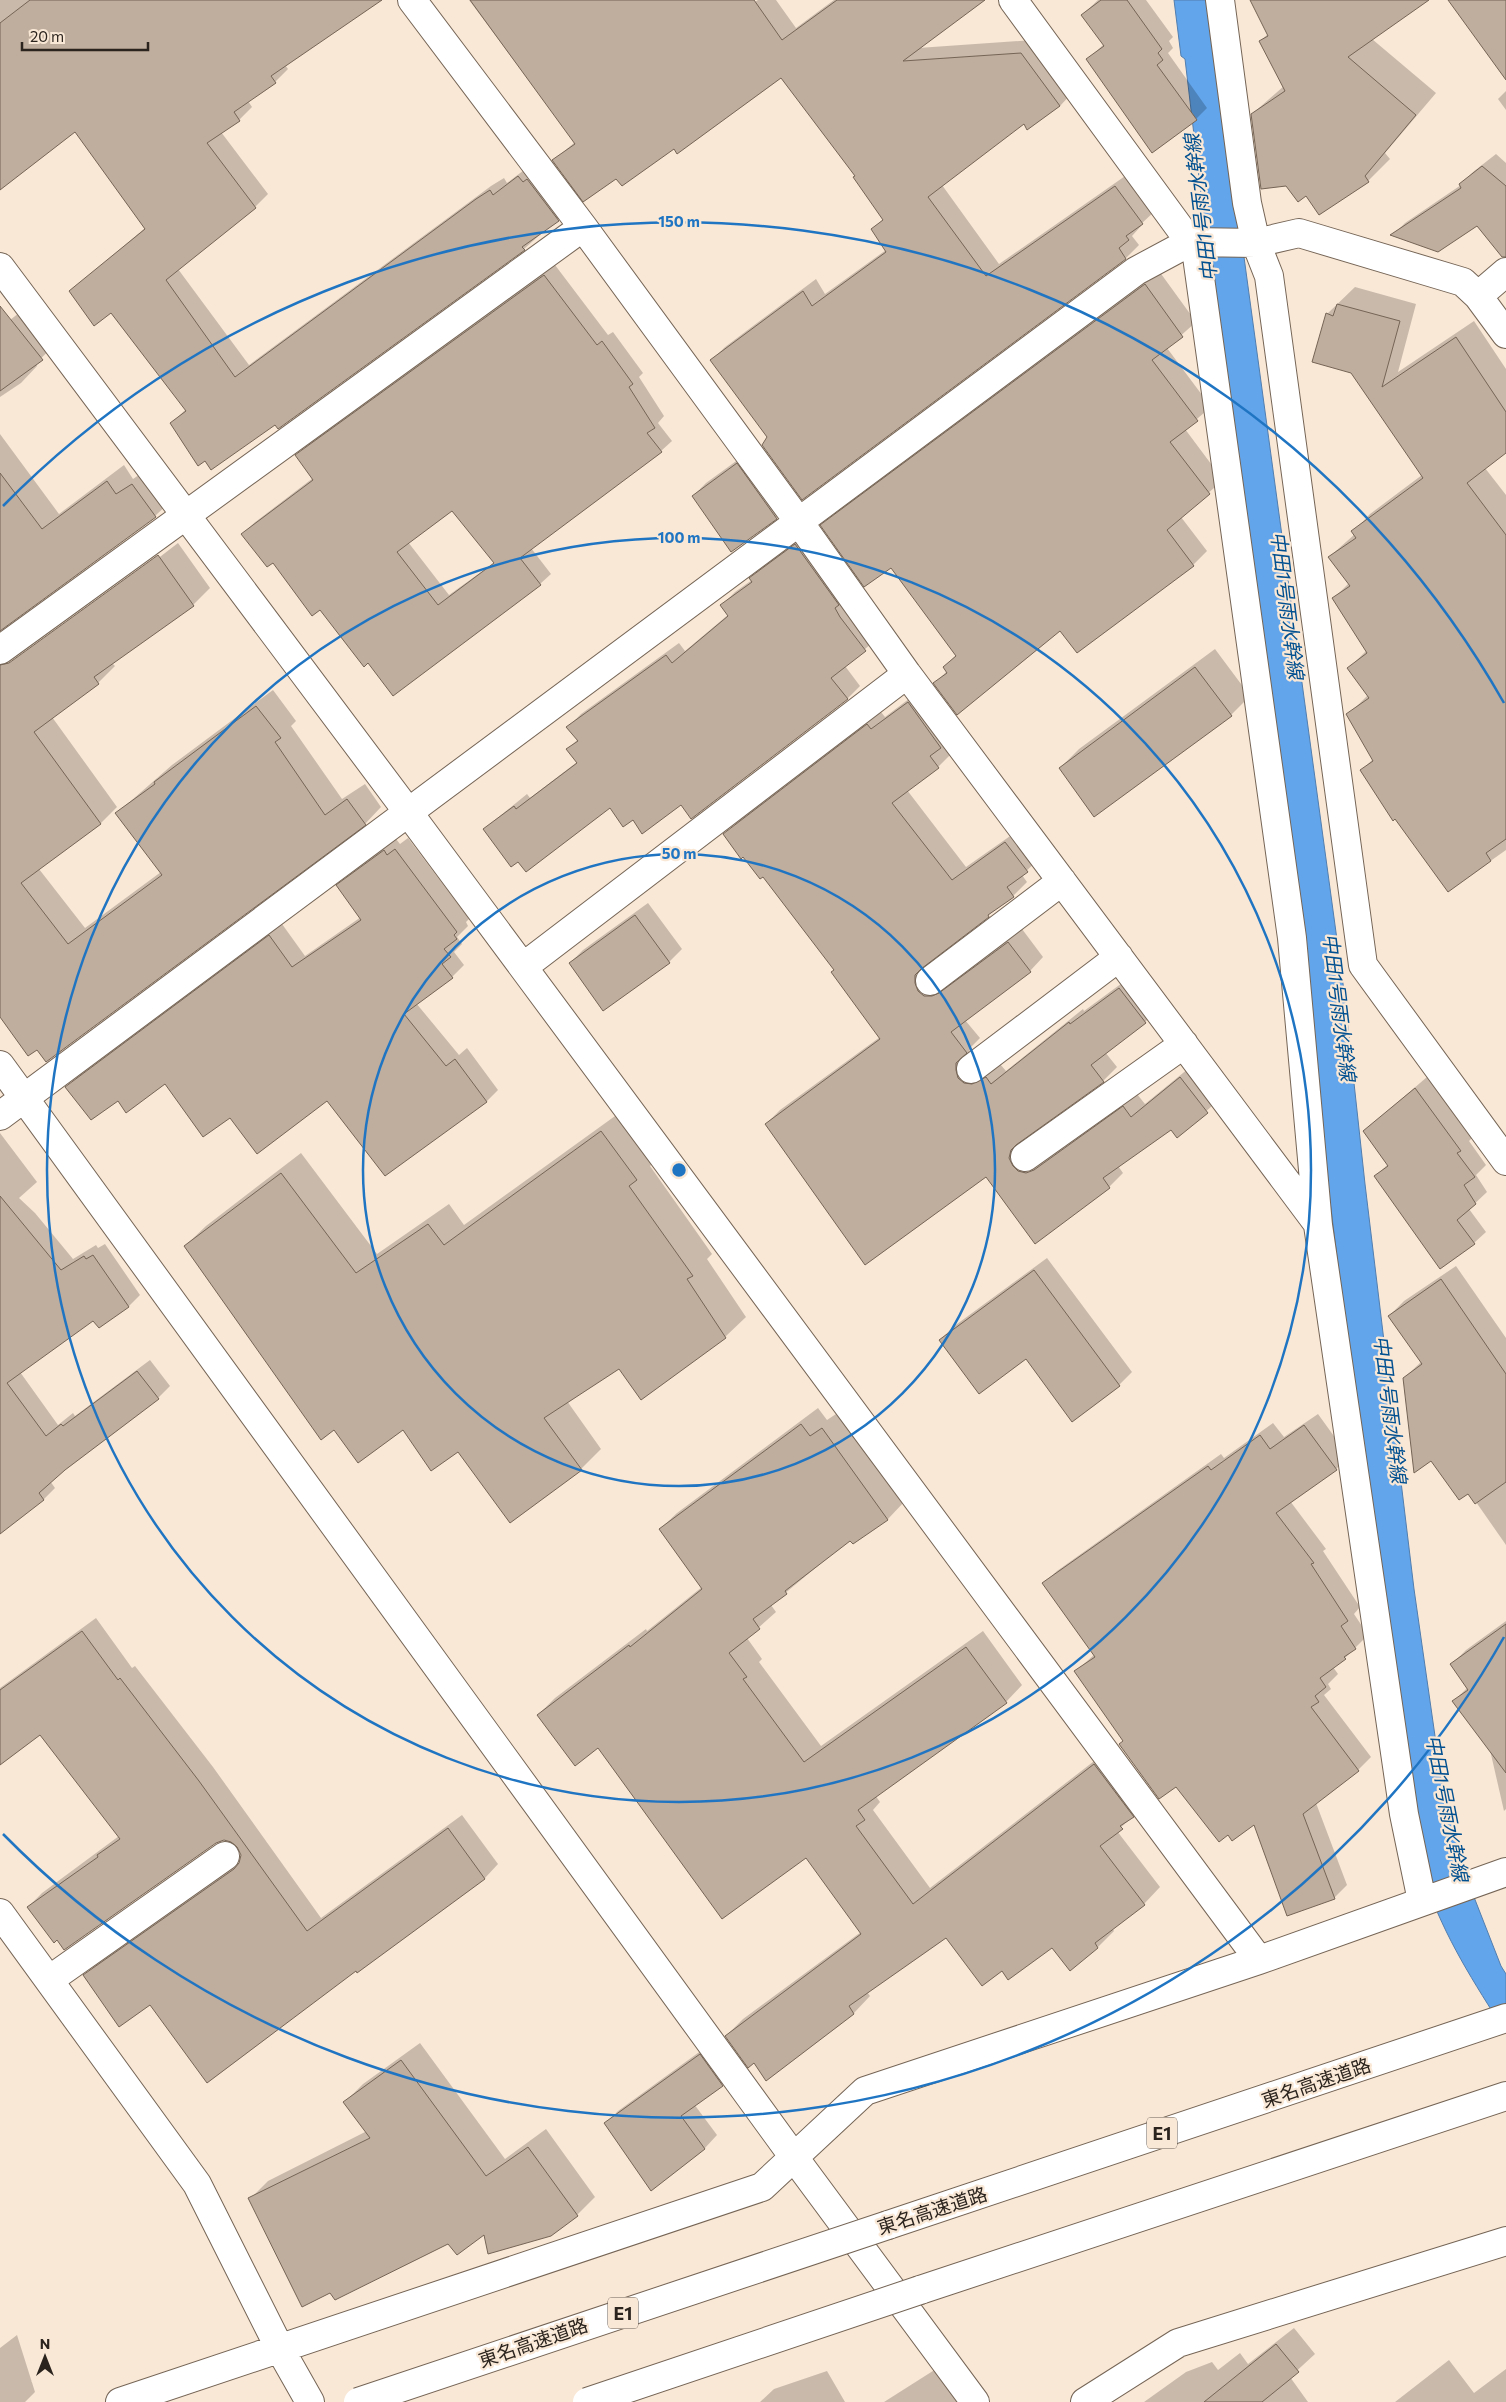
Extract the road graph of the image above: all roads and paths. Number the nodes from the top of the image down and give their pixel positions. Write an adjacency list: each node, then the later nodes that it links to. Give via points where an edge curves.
1 (412, 0): 4 (main road)
2 (1013, 0): 5 (main road)
3 (1220, 0): 6 (main road, via 1247,203)
4 (583, 227): 11 (main road); 12 (main road)
5 (1192, 242): 6 (main road); 12 (main road, via 1136,271); 27 (main road, via 1292,938)
6 (1256, 243): 9 (main road, via 1299,234 1463,282); 26 (main road, via 1269,276 1363,965)
7 (0, 267): 11 (main road)
8 (1506, 272): 9 (main road)
9 (1478, 296): 10 (main road)
10 (1506, 334)
11 (186, 515): 13 (main road); 15 (main road)
12 (799, 522): 14 (main road); 15 (main road)
13 (0, 650)
14 (907, 674): 16 (main road); 18 (main road)
15 (408, 812): 18 (main road); 23 (main road)
16 (1062, 881): 17 (main road); 19 (main road)
17 (1119, 957): 20 (main road); 22 (main road)
18 (523, 967): 32 (main road)
19 (930, 981)
20 (1184, 1044): 25 (main road); 27 (main road)
21 (0, 1065): 23 (main road)
22 (971, 1069)
23 (25, 1098): 24 (main road); 36 (main road)
24 (0, 1116)
25 (1024, 1157)
26 (1506, 1161)
27 (1318, 1225): 30 (main road, via 1404,1814)
28 (225, 1856): 33 (main road)
29 (1506, 1872): 30 (main road)
30 (1425, 1901): 32 (main road)
31 (0, 1913): 33 (main road)
32 (1260, 1960): 36 (main road, via 865,2091)
33 (49, 1980): 38 (main road, via 197,2184)
34 (1506, 2018): 41 (main road, 東名高速道路 / E1, bridge)
35 (1506, 2096): 42 (main road, bridge)
36 (793, 2156): 38 (main road, via 762,2187); 43 (main road)
37 (1506, 2242): 44 (main road, via 1178,2343)
38 (280, 2348): 39 (main road); 40 (main road)
39 (120, 2402)
40 (310, 2402)
41 (358, 2402)
42 (587, 2402)
43 (975, 2402)
44 (1085, 2402)

